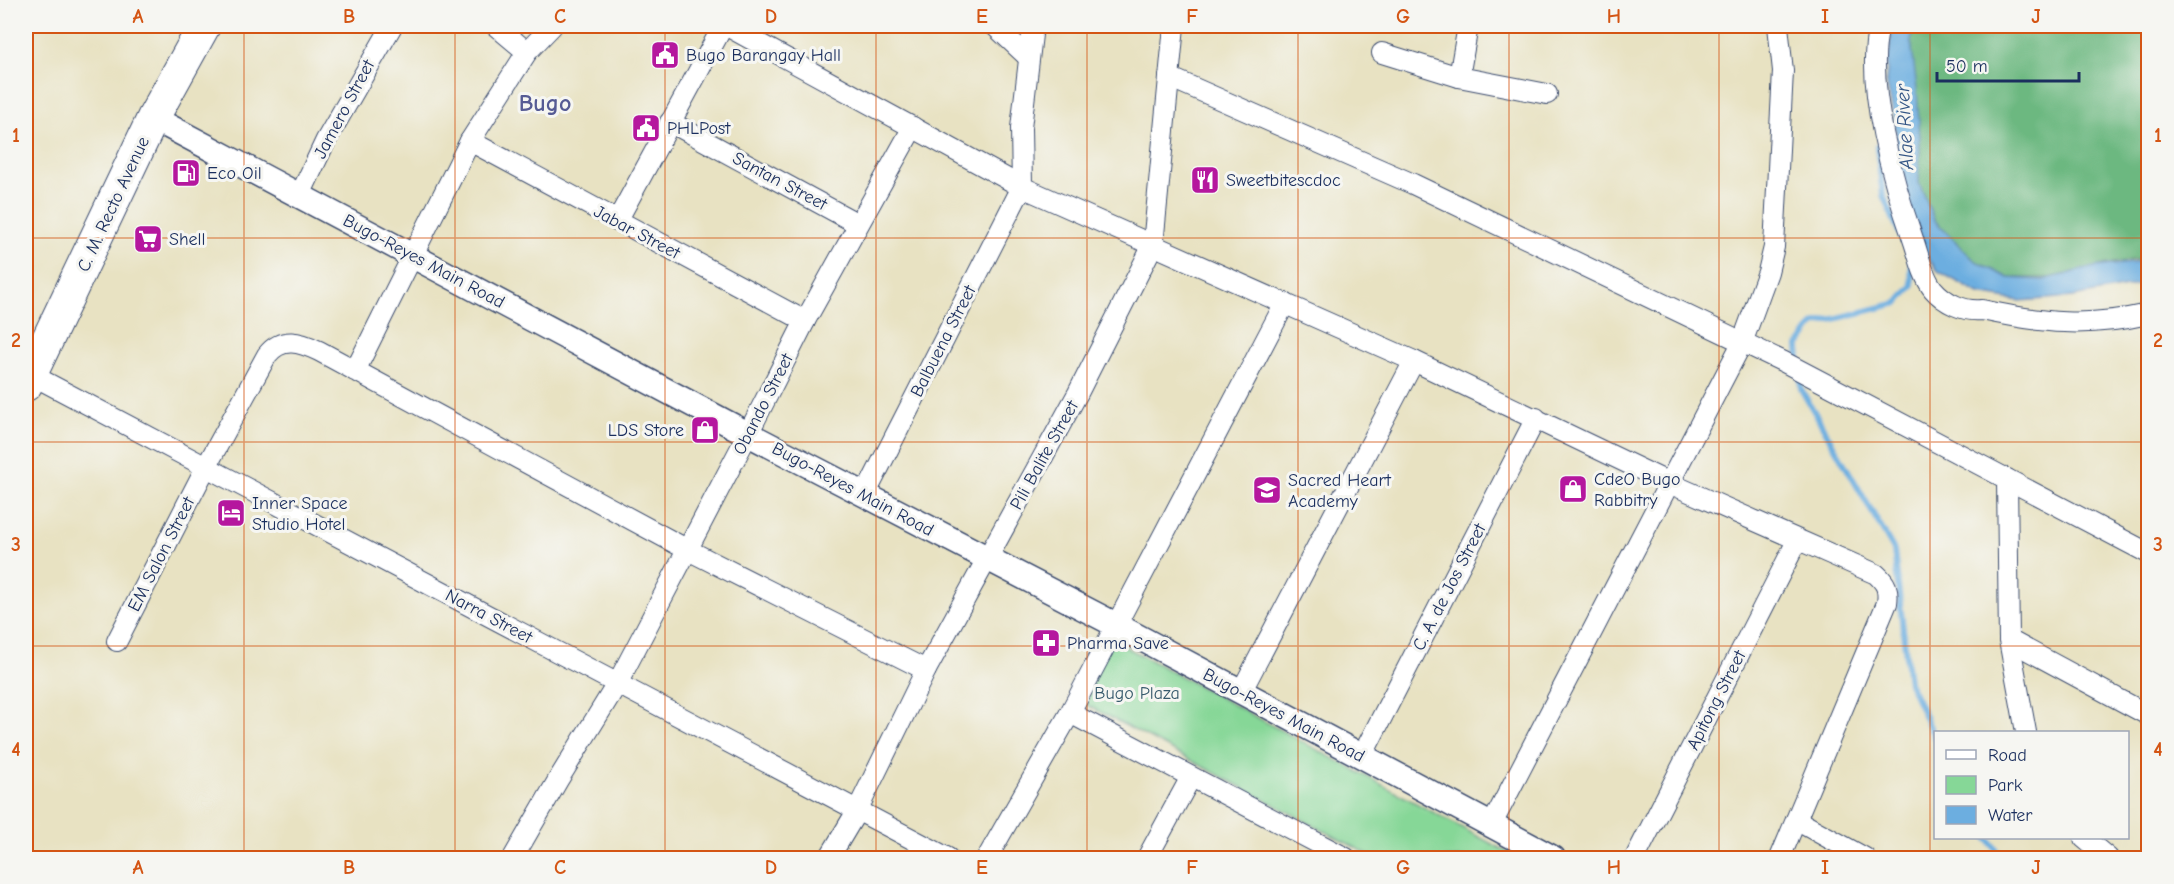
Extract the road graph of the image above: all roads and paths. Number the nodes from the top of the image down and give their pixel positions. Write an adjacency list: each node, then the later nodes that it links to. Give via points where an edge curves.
1 (204, 26): 18 (highway, C. M. Recto Avenue)
2 (392, 26): 23 (street, Jamero Street, via 326,140)
3 (496, 26): 12 (street)
4 (552, 26): 12 (street)
5 (725, 26): 19 (street); 20 (street)
6 (995, 26): 14 (street)
7 (1033, 26): 14 (street)
8 (1174, 26): 15 (street, Pili Balite Street)
9 (1468, 26): 16 (street)
10 (1778, 26): 31 (street, via 1783,71 1774,247)
11 (1879, 26): 29 (street, via 1875,78 1896,191 1932,288 1948,302 1971,311 2047,321 2085,324)
12 (527, 52): 21 (street)
13 (1382, 53): 16 (street)
14 (1028, 57): 22 (street, via 1021,128)
15 (1169, 77): 26 (street, Pili Balite Street); 31 (street, via 1413,184)
16 (1459, 77): 17 (street)
17 (1547, 94)
18 (153, 118): 23 (street, Bugo-Reyes Main Road); 34 (highway, C. M. Recto Avenue)
19 (670, 122): 24 (street); 25 (street, Santan Street)
20 (913, 127): 22 (street); 25 (street, Obando Street)
21 (470, 141): 24 (street, Jabar Street); 27 (street)
22 (1022, 187): 26 (street); 40 (street, Balbuena Street)
23 (300, 195): 27 (street, Bugo-Reyes Main Road)
24 (617, 221): 30 (street, Jabar Street)
25 (858, 224): 30 (street, Obando Street)
26 (1153, 245): 28 (street); 44 (street, Pili Balite Street)
27 (413, 255): 33 (street); 36 (street, Bugo-Reyes Main Road)
28 (1286, 303): 32 (street); 45 (street)
29 (2148, 314)
30 (804, 321): 36 (street, Obando Street)
31 (1742, 343): 38 (street); 39 (street)
32 (1414, 361): 35 (street); 50 (street)
33 (355, 371): 37 (street, EM Salon Street, via 295,342 273,347); 42 (street, EM Salon Street)
34 (28, 379): 37 (street, Narra Street)
35 (1536, 418): 39 (street); 54 (street, C. A. de Jos Street)
36 (748, 434): 40 (street, Bugo-Reyes Main Road); 42 (street, Obando Street)
37 (206, 467): 47 (street, EM Salon Street); 49 (street, Narra Street)
38 (2007, 479): 43 (street); 46 (street)
39 (1669, 483): 41 (street); 58 (street)
40 (866, 495): 44 (street, Bugo-Reyes Main Road)
41 (1797, 541): 57 (street, via 1876,574 1888,592 1887,603); 68 (street, Apitong Street)
42 (688, 550): 48 (street, EM Salon Street); 49 (street, Obando Street)
43 (2148, 553)
44 (987, 560): 45 (street, Bugo-Reyes Main Road); 48 (street, Pili Balite Street)
45 (1116, 625): 50 (street, Bugo-Reyes Main Road); 51 (street)
46 (2009, 640): 52 (street); 53 (street)
47 (117, 641)
48 (926, 670): 56 (street, Pili Balite Street)
49 (617, 684): 56 (street, Narra Street); 61 (street, Obando Street)
50 (1241, 692): 54 (street, Bugo-Reyes Main Road)
51 (1070, 713): 55 (street); 64 (street)
52 (2148, 715)
53 (2026, 731)
54 (1362, 756): 58 (street, Bugo-Reyes Main Road)
55 (1191, 777): 60 (street); 65 (street)
56 (857, 811): 62 (street, Pili Balite Street); 63 (street, Narra Street)
57 (1796, 820): 69 (street); 70 (street)
58 (1491, 826): 67 (street, Bugo-Reyes Main Road)
59 (2086, 839): 71 (street)
60 (1311, 850): 66 (street)
61 (513, 858)
62 (829, 858)
63 (948, 858)
64 (987, 858)
65 (1148, 858)
66 (1346, 858)
67 (1553, 858)
68 (1635, 858)
69 (1780, 858)
70 (1865, 858)
71 (2108, 858)

